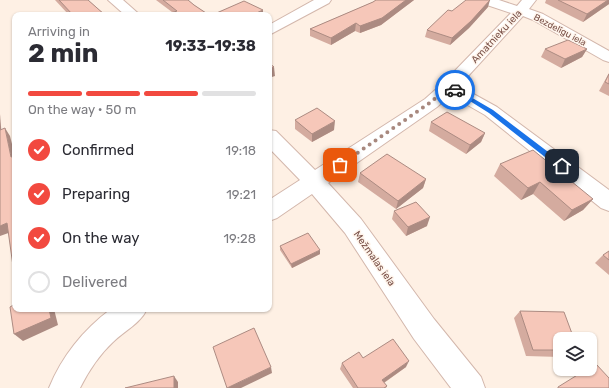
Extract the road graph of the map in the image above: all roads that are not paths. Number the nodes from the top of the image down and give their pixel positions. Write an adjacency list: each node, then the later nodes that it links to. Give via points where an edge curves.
1 (115, 0): 5 (street)
2 (324, 0): 6 (street)
3 (486, 0): 4 (street, Bezdelīgu iela)
4 (525, 5): 7 (street, Bezdelīgu iela, via 538,17); 8 (street, Amatnieku iela)
5 (129, 12)
6 (272, 30)
7 (609, 57)
8 (449, 87): 10 (street, Amatnieku iela); 11 (street, via 491,112)
9 (272, 139): 10 (street, Mežmalas iela)
10 (314, 182): 12 (street, Amatnieku iela); 15 (street, Mežmalas iela, via 353,226 424,329)
11 (609, 202)
12 (272, 210)
13 (129, 312): 14 (street, via 103,332 76,365)
14 (64, 388)
15 (470, 388)

